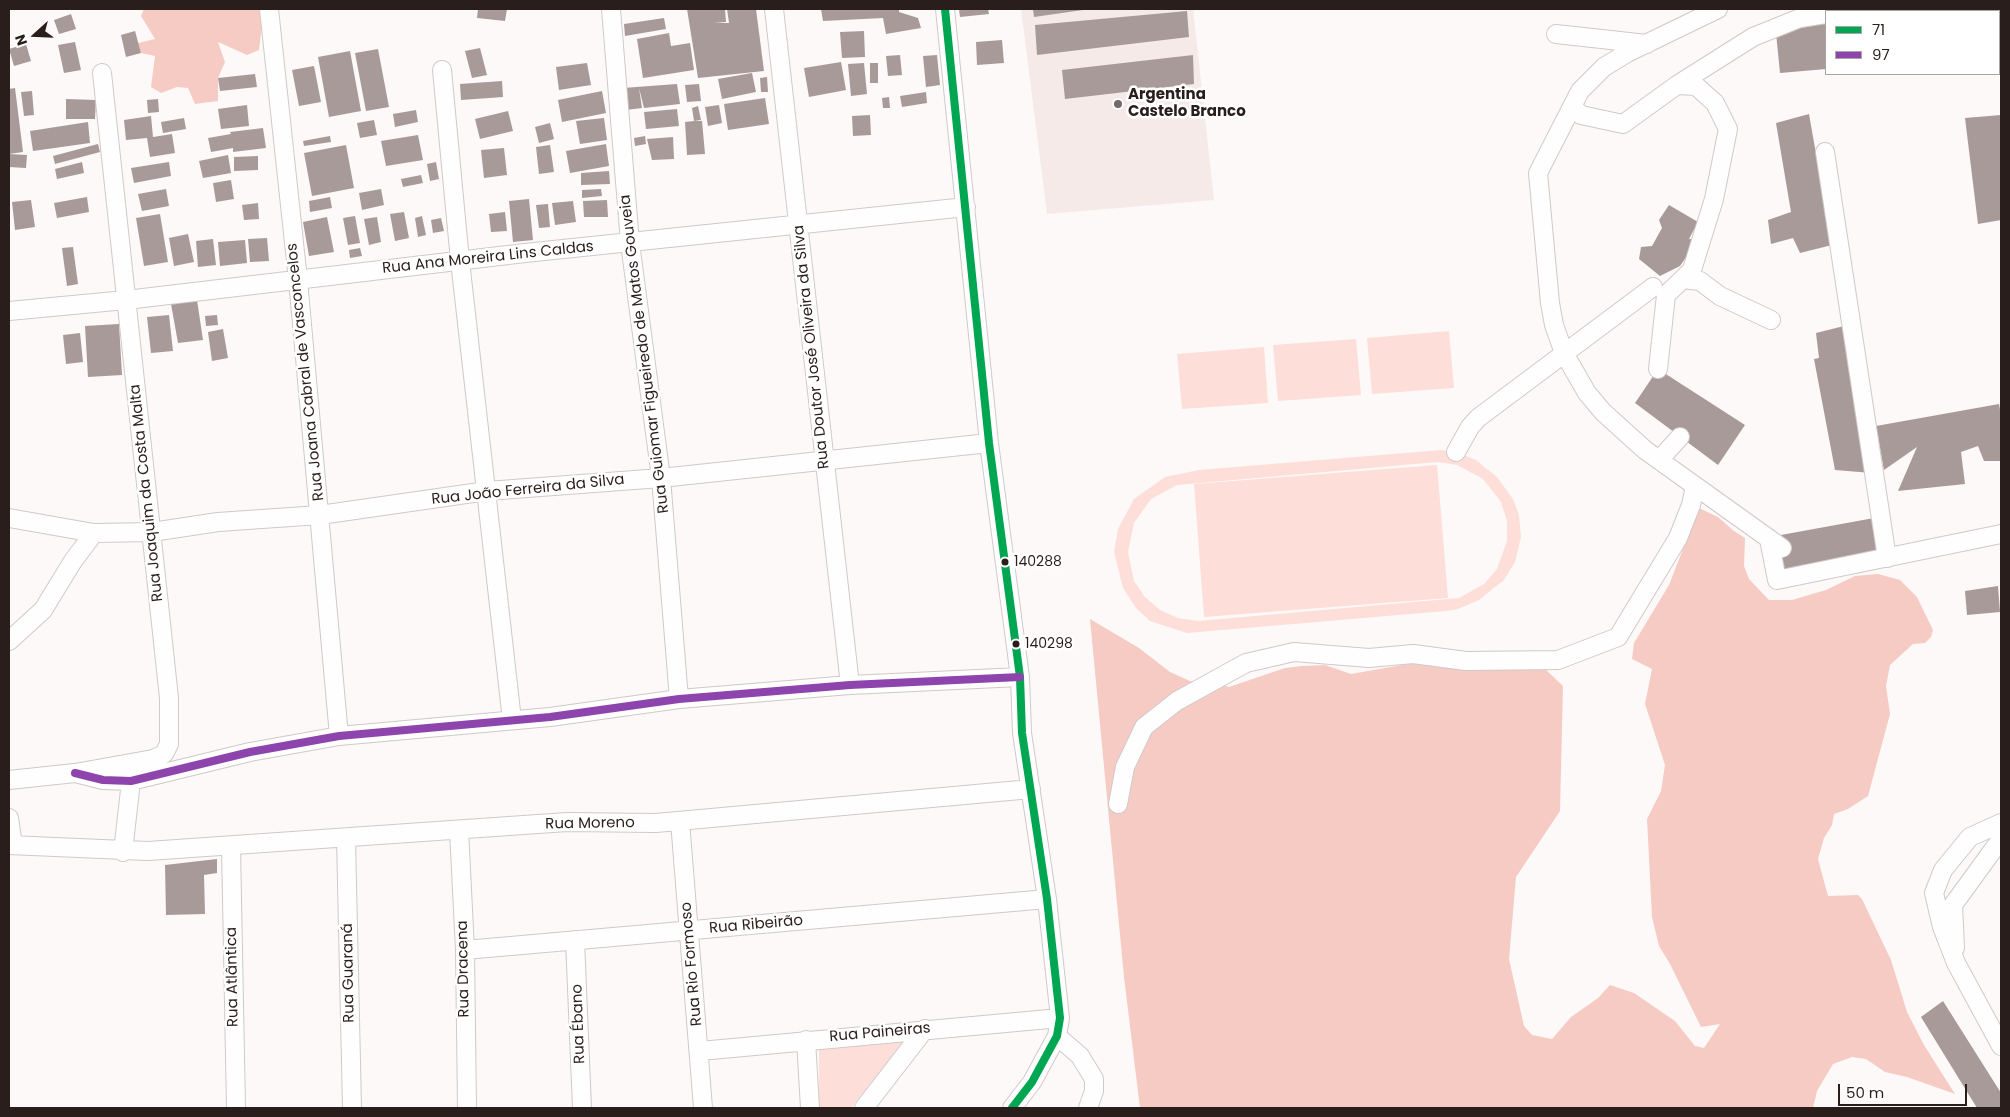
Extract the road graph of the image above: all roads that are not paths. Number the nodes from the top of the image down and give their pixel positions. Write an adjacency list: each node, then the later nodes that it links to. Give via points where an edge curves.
1 (269, 9): 19 (street, Rua Joana Cabral de Vasconcelos)
2 (611, 9): 16 (street, Rua Guiomar Figueiredo de Matos Gouveia)
3 (774, 9): 15 (street, Rua Doutor José Oliveira da Silva)
4 (944, 9): 14 (street)
5 (1718, 9): 8 (street)
6 (1825, 14): 11 (street, via 1800,18 1753,37)
7 (1556, 34): 8 (street)
8 (1648, 44): 12 (street, via 1604,67 1580,91)
9 (442, 70): 17 (street)
10 (102, 73): 21 (street, Rua Joaquim da Costa Malta)
11 (1677, 85): 12 (street, via 1622,124 1581,116); 18 (street, via 1696,86 1715,103 1728,129 1712,208 1692,270)
12 (1572, 107): 24 (street, via 1538,173 1550,303)
13 (1825, 152): 39 (street)
14 (966, 207): 15 (street, Rua Ana Moreira Lins Caldas); 27 (street)
15 (799, 224): 16 (street, Rua Ana Moreira Lins Caldas); 29 (street, Rua Doutor José Oliveira da Silva)
16 (630, 242): 17 (street, Rua Ana Moreira Lins Caldas); 31 (street, Rua Guiomar Figueiredo de Matos Gouveia)
17 (460, 260): 19 (street, Rua Ana Moreira Lins Caldas); 33 (street)
18 (1683, 279): 23 (street, via 1700,281 1720,296); 25 (street, via 1666,295)
19 (298, 280): 21 (street, Rua Ana Moreira Lins Caldas); 34 (street, Rua Joana Cabral de Vasconcelos)
20 (1653, 287): 24 (street)
21 (126, 300): 22 (street, Rua Ana Moreira Lins Caldas); 36 (street, Rua Joaquim da Costa Malta)
22 (9, 311)
23 (1771, 320)
24 (1564, 353): 28 (street, via 1478,418); 30 (street, via 1587,393 1603,412)
25 (1658, 369)
26 (1680, 437): 30 (street)
27 (989, 443): 29 (street, Rua João Ferreira da Silva); 41 (street)
28 (1456, 452)
29 (824, 460): 31 (street, Rua João Ferreira da Silva); 42 (street, Rua Doutor José Oliveira da Silva)
30 (1658, 460): 32 (street)
31 (661, 478): 33 (street, Rua João Ferreira da Silva); 43 (street, Rua Guiomar Figueiredo de Matos Gouveia)
32 (1695, 486): 39 (street, via 1776,543 1777,580); 50 (street, via 1678,538 1618,637 1558,660 1466,661 1413,654 1369,658 1294,652 1246,663 1177,701 1144,727 1125,767)
33 (487, 491): 34 (street, Rua João Ferreira da Silva); 44 (street)
34 (320, 515): 36 (street, Rua João Ferreira da Silva, via 218,522); 45 (street, Rua Joana Cabral de Vasconcelos)
35 (9, 518): 37 (street, Rua João Ferreira da Silva)
36 (152, 532): 37 (street, Rua João Ferreira da Silva); 46 (street, Rua Joaquim da Costa Malta, via 169,698 167,752 153,759)
37 (94, 533): 40 (street, via 43,610)
38 (2001, 534): 39 (street)
39 (1887, 558)
40 (9, 641)
41 (1020, 677): 42 (street); 49 (street, via 1022,733)
42 (850, 685): 43 (street)
43 (679, 699): 44 (street)
44 (512, 720): 45 (street)
45 (339, 736): 48 (street, via 250,752)
46 (75, 773): 47 (street, Rua Joaquim da Costa Malta); 48 (street, via 103,780)
47 (9, 780)
48 (131, 781): 59 (street)
49 (1031, 789): 52 (street, Rua Moreno); 60 (street)
50 (1118, 804)
51 (9, 818): 57 (street)
52 (680, 821): 54 (street, Rua Moreno, via 567,822); 61 (street, Rua Rio Formoso)
53 (2001, 823): 64 (street, via 1970,837 1943,870 1934,893)
54 (459, 830): 55 (street, Rua Moreno); 63 (street, Rua Dracena)
55 (346, 838): 58 (street, Rua Moreno); 72 (street, Rua Guaraná)
56 (2001, 839): 64 (street, via 1953,905)
57 (11, 845): 59 (street, Rua Moreno)
58 (231, 846): 59 (street, Rua Moreno); 71 (street, Rua Atlântica)
59 (123, 852)
60 (1047, 899): 61 (street, Rua Ribeirão); 65 (street)
61 (690, 931): 62 (street, Rua Ribeirão); 70 (street, Rua Rio Formoso)
62 (575, 940): 63 (street, Rua Ribeirão); 74 (street, Rua Ébano)
63 (465, 950): 73 (street, Rua Dracena)
64 (1956, 963): 69 (street)
65 (1060, 1018): 66 (street, Rua Paineiras); 67 (street)
66 (925, 1030): 68 (street, Rua Paineiras); 77 (street)
67 (1057, 1036): 78 (street, via 1032,1082); 79 (street, via 1080,1056 1094,1079 1094,1092)
68 (806, 1040): 70 (street, Rua Paineiras); 76 (street)
69 (2001, 1046)
70 (700, 1051): 75 (street, Rua Rio Formoso)
71 (236, 1108)
72 (352, 1108)
73 (467, 1108)
74 (582, 1108)
75 (703, 1108)
76 (810, 1108)
77 (864, 1108)
78 (1012, 1108)
79 (1088, 1108)

